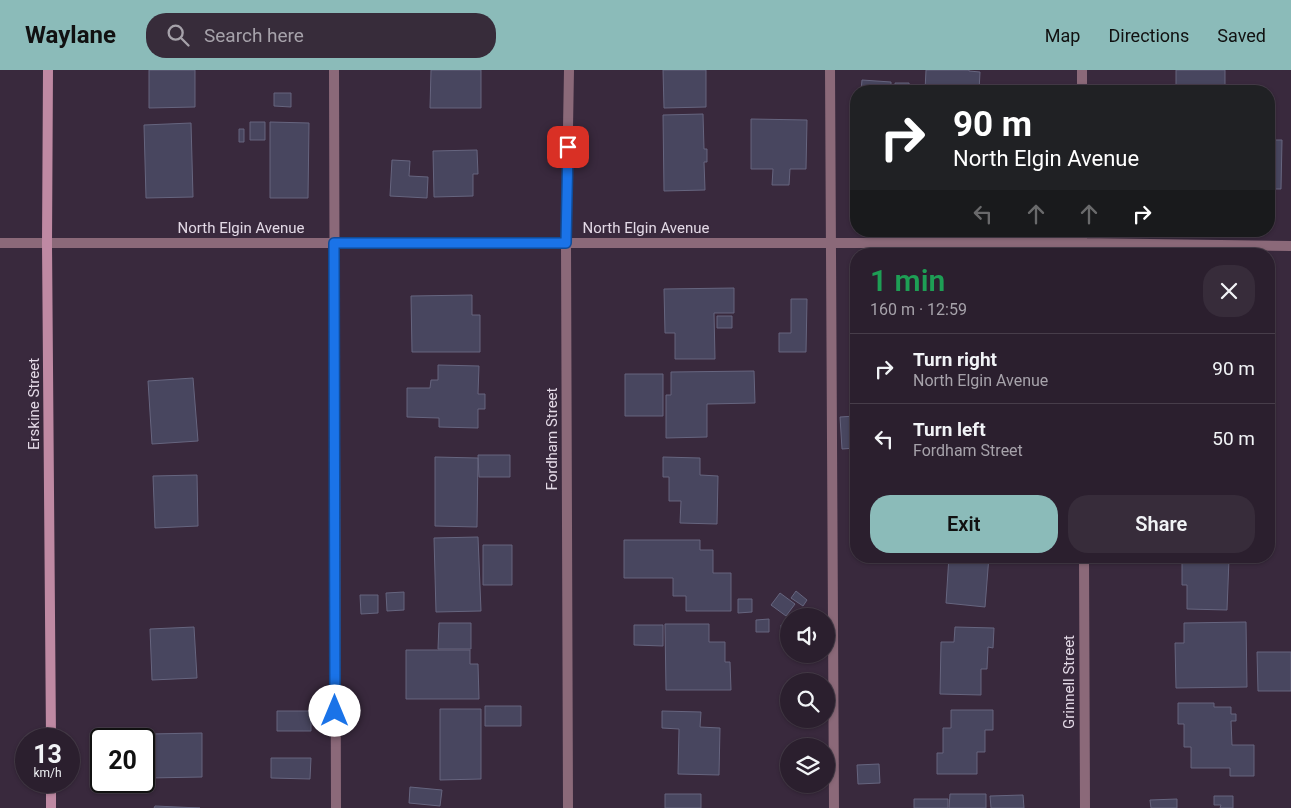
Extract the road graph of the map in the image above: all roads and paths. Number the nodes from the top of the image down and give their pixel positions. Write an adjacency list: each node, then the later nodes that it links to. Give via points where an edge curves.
1 (48, 70): 8 (street, Erskine Street)
2 (334, 70): 9 (street)
3 (569, 70): 10 (street, Fordham Street)
4 (830, 70): 11 (street)
5 (1082, 70): 6 (street)
6 (1082, 85)
7 (0, 243): 8 (street, North Elgin Avenue)
8 (47, 243): 9 (street, North Elgin Avenue); 16 (street, Erskine Street)
9 (334, 243): 10 (street, North Elgin Avenue); 19 (street)
10 (566, 243): 11 (street, North Elgin Avenue); 20 (street, Fordham Street)
11 (831, 243): 13 (street, North Elgin Avenue); 21 (street)
12 (1291, 246): 14 (street, North Elgin Avenue)
13 (1040, 248)
14 (1152, 248)
15 (1084, 563): 22 (street, Grinnell Street)
16 (51, 728)
17 (51, 793): 18 (street)
18 (51, 808)
19 (336, 808)
20 (568, 808)
21 (834, 808)
22 (1085, 808)

